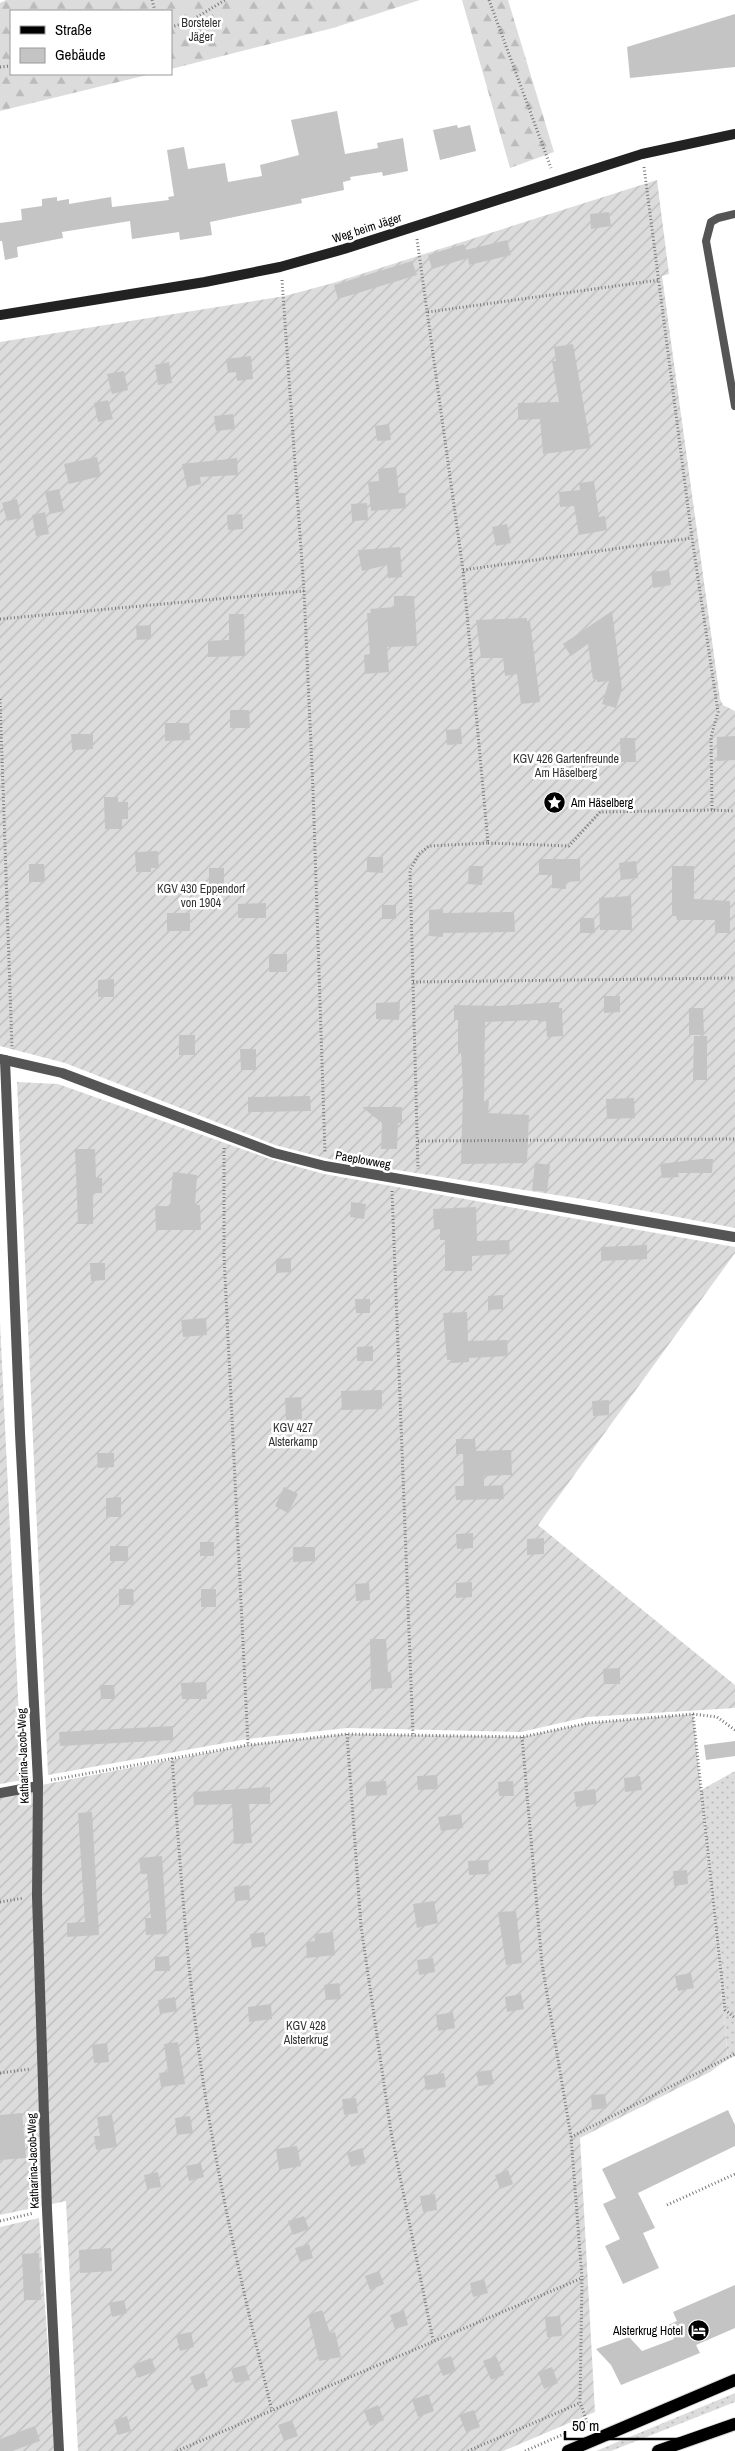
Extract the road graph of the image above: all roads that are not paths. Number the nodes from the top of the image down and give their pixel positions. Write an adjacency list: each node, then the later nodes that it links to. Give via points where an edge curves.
1 (735, 134): 3 (street, Weg beim Jäger, via 642,154 280,267)
2 (735, 214): 4 (lane, via 711,222 706,241)
3 (0, 315)
4 (735, 406)
5 (6, 1060): 6 (street, Paeplowweg, via 62,1073 274,1153 325,1166); 7 (street, Katharina-Jacob-Weg)
6 (734, 1236)
7 (38, 1784): 8 (street); 11 (street, Katharina-Jacob-Weg, via 37,1896 42,2067)
8 (0, 1793)
9 (735, 2380): 12 (main road)
10 (735, 2424): 13 (main road)
11 (60, 2451)
12 (568, 2451)
13 (658, 2451)

